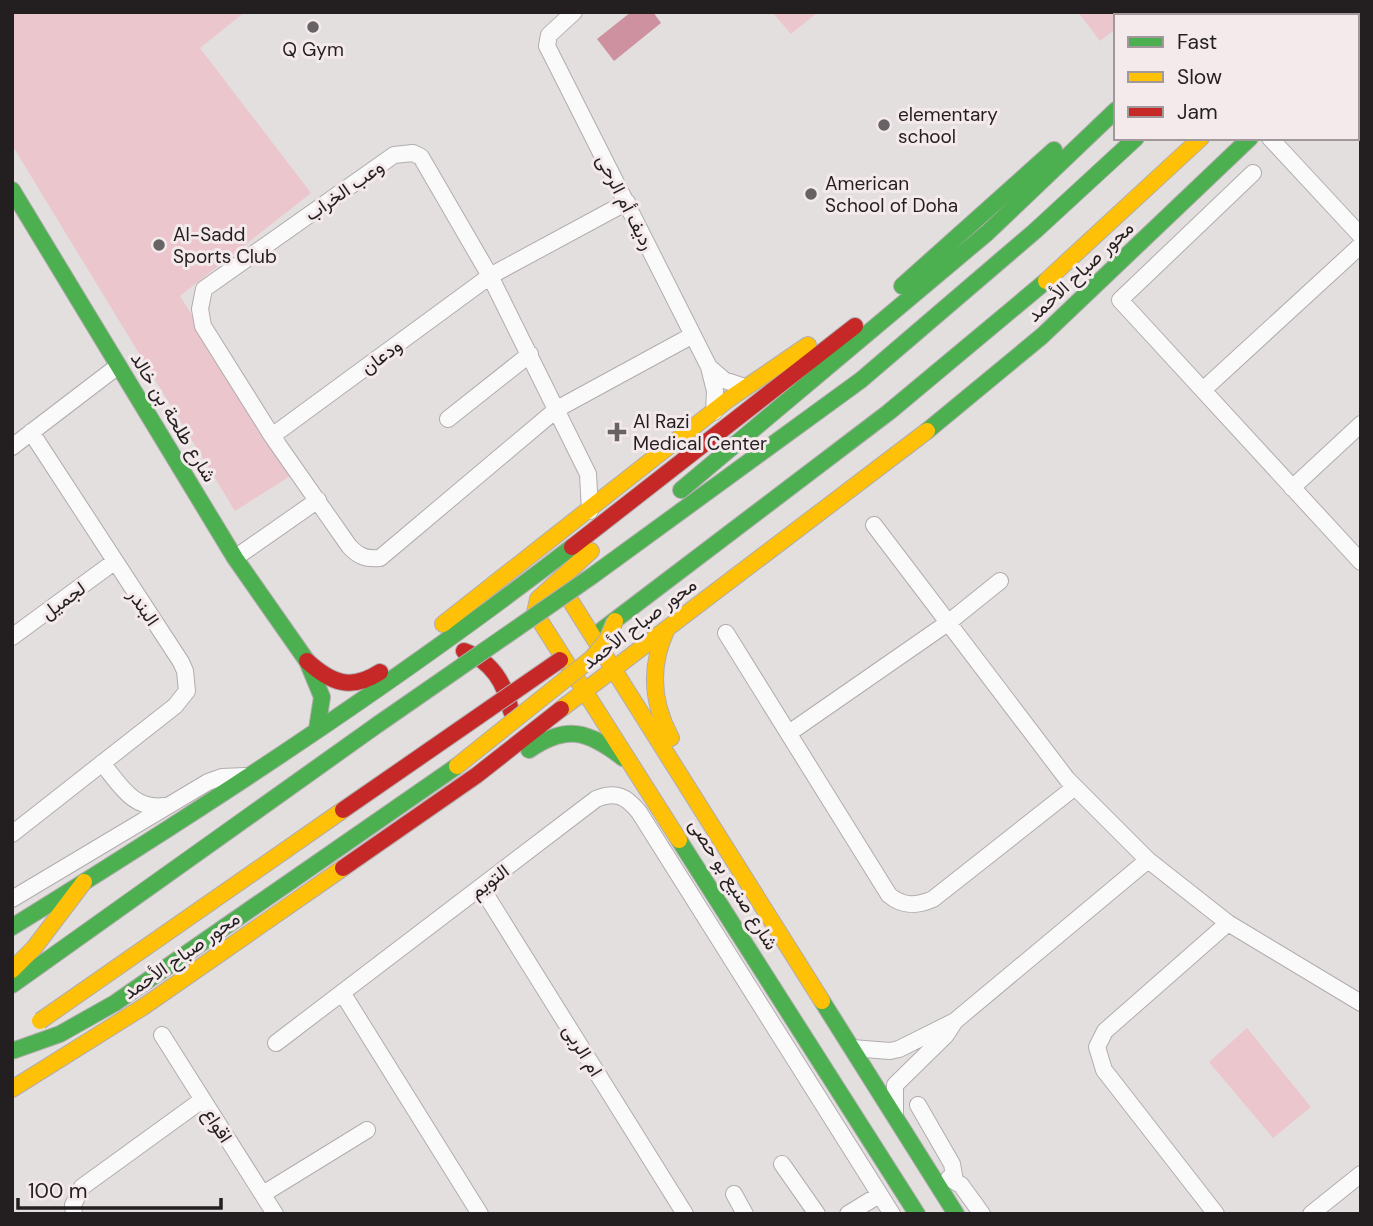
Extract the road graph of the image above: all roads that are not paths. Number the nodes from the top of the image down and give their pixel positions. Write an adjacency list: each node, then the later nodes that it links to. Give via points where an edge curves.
1 (574, 12): 9 (street, رديف أم الرحى, via 549,36 547,46)
2 (1111, 107): 13 (main road); 34 (main road, via 987,233 667,503 637,531)
3 (1134, 140): 34 (main road, via 861,380)
4 (1199, 140): 41 (main road, محور صباح الأحمد, via 1059,270 889,412)
5 (1248, 140): 43 (main road, محور صباح الأحمد, via 1042,336 965,401)
6 (1272, 140): 10 (street)
7 (1253, 173): 19 (street, via 1120,299)
8 (12, 190): 16 (main road, شارع طلحة بن خالد)
9 (626, 202): 12 (street, ودعان); 14 (street, رديف أم الرحى)
10 (1361, 236)
11 (1361, 245): 19 (street)
12 (490, 276): 15 (street, وعب الخراب); 26 (street, ودعان); 26 (street, وعب الخراب, via 428,164 404,153 366,172 204,289 200,309 204,326)
13 (870, 314): 18 (main road, via 841,325); 20 (main road)
14 (693, 335): 17 (street, رديف أم الرحى); 21 (street)
15 (530, 354): 21 (street, وعب الخراب); 23 (street)
16 (118, 366): 25 (street); 35 (main road, شارع طلحة بن خالد)
17 (709, 367): 18 (street, via 724,380); 22 (street, رديف أم الرحى, via 715,391)
18 (745, 387): 22 (main road)
19 (1203, 390): 30 (street)
20 (758, 401): 38 (main road); 40 (main road, شارع صنيع بو حصى, via 729,436)
21 (557, 409): 28 (street, وعب الخراب); 31 (street, وعب الخراب, via 380,558 358,556)
22 (713, 412): 29 (main road)
23 (448, 419)
24 (1361, 424): 30 (street)
25 (31, 432): 27 (street); 36 (street, البندر)
26 (272, 436): 31 (street, وعب الخراب)
27 (12, 447)
28 (588, 474): 29 (street, via 605,483); 32 (street, وعب الخراب)
29 (626, 483): 32 (main road)
30 (1292, 488): 37 (street)
31 (318, 500): 35 (street)
32 (590, 511): 47 (main road, شارع طلحة بن خالد, via 376,675 345,686 331,682)
33 (874, 525): 42 (street)
34 (625, 552): 68 (main road, bridge)
35 (235, 558): 47 (main road, شارع طلحة بن خالد)
36 (114, 562): 45 (street, لجميل); 52 (street, البندر, via 181,662 187,691)
37 (1361, 562)
38 (541, 570): 40 (main road, شارع صنيع بو حصى); 46 (main road)
39 (1000, 580): 42 (street)
40 (557, 581): 48 (main road, شارع صنيع بو حصى); 49 (main road, شارع صنيع بو حصى, via 538,599 535,613)
41 (615, 621): 73 (main road, محور صباح الأحمد, bridge); 76 (main road, bridge, via 592,659 362,835 89,1020)
42 (949, 622): 51 (street); 56 (street)
43 (668, 627): 48 (main road, محور صباح الأحمد); 60 (main road, via 657,647 653,671 661,719 730,836)
44 (726, 633): 51 (street)
45 (12, 637)
46 (432, 651): 50 (main road); 54 (main road, via 473,653 501,679 509,701 508,724)
47 (307, 661): 50 (main road, شارع طلحة بن خالد, via 322,697)
48 (613, 668): 49 (main road, محور صباح الأحمد); 60 (main road, شارع صنيع بو حصى)
49 (586, 689): 53 (main road, شارع صنيع بو حصى); 54 (main road, محور صباح الأحمد)
50 (317, 729): 55 (main road)
51 (789, 733): 56 (street, via 889,895 910,905 933,899)
52 (102, 763): 57 (street, via 136,802 147,807); 59 (street, البندر)
53 (638, 770): 54 (main road, via 598,739 567,732 542,740 507,767); 97 (main road, شارع صنيع بو حصى)
54 (477, 775): 77 (main road, محور صباح الأحمد, via 143,1007)
55 (247, 776): 57 (street, via 208,782); 62 (main road)
56 (1075, 787): 61 (street)
57 (167, 806): 64 (street)
58 (639, 812): 63 (street, التويم, via 619,794 596,799); 88 (street, شارع صنيع بو حصى)
59 (12, 834)
60 (736, 860): 75 (main road, شارع صنيع بو حصى)
61 (1148, 860): 65 (street); 71 (street)
62 (84, 882): 66 (main road); 67 (main road)
63 (481, 887): 69 (street, التويم); 92 (street, ام الربى)
64 (12, 899)
65 (1228, 923): 70 (street); 100 (street, via 1105,1031 1097,1047 1104,1070)
66 (12, 927)
67 (12, 970)
68 (12, 985)
69 (343, 994): 74 (street, التويم); 91 (street)
70 (1361, 1003)
71 (955, 1021): 75 (street, via 899,1049); 80 (street, via 895,1085)
72 (162, 1035): 78 (street, اقواع)
73 (12, 1038)
74 (276, 1043)
75 (852, 1048): 80 (main road, شارع صنيع بو حصى)
76 (12, 1051)
77 (12, 1089)
78 (202, 1100): 86 (street, اقواع); 89 (street, via 82,1187 73,1205)
79 (918, 1105): 85 (street, via 952,1164)
80 (895, 1118): 83 (main road, شارع صنيع بو حصى)
81 (368, 1130): 86 (street)
82 (782, 1164): 94 (street)
83 (929, 1170): 85 (street); 98 (main road, شارع صنيع بو حصى)
84 (1361, 1174): 101 (street)
85 (956, 1181): 99 (street)
86 (263, 1194): 90 (street, اقواع)
87 (734, 1194): 93 (street)
88 (879, 1195): 95 (street); 96 (street, شارع صنيع بو حصى)
89 (74, 1214)
90 (275, 1214)
91 (480, 1214)
92 (685, 1214)
93 (745, 1214)
94 (817, 1214)
95 (848, 1214)
96 (892, 1214)
97 (918, 1214)
98 (956, 1214)
99 (982, 1214)
100 (1216, 1214)
101 (1311, 1214)

